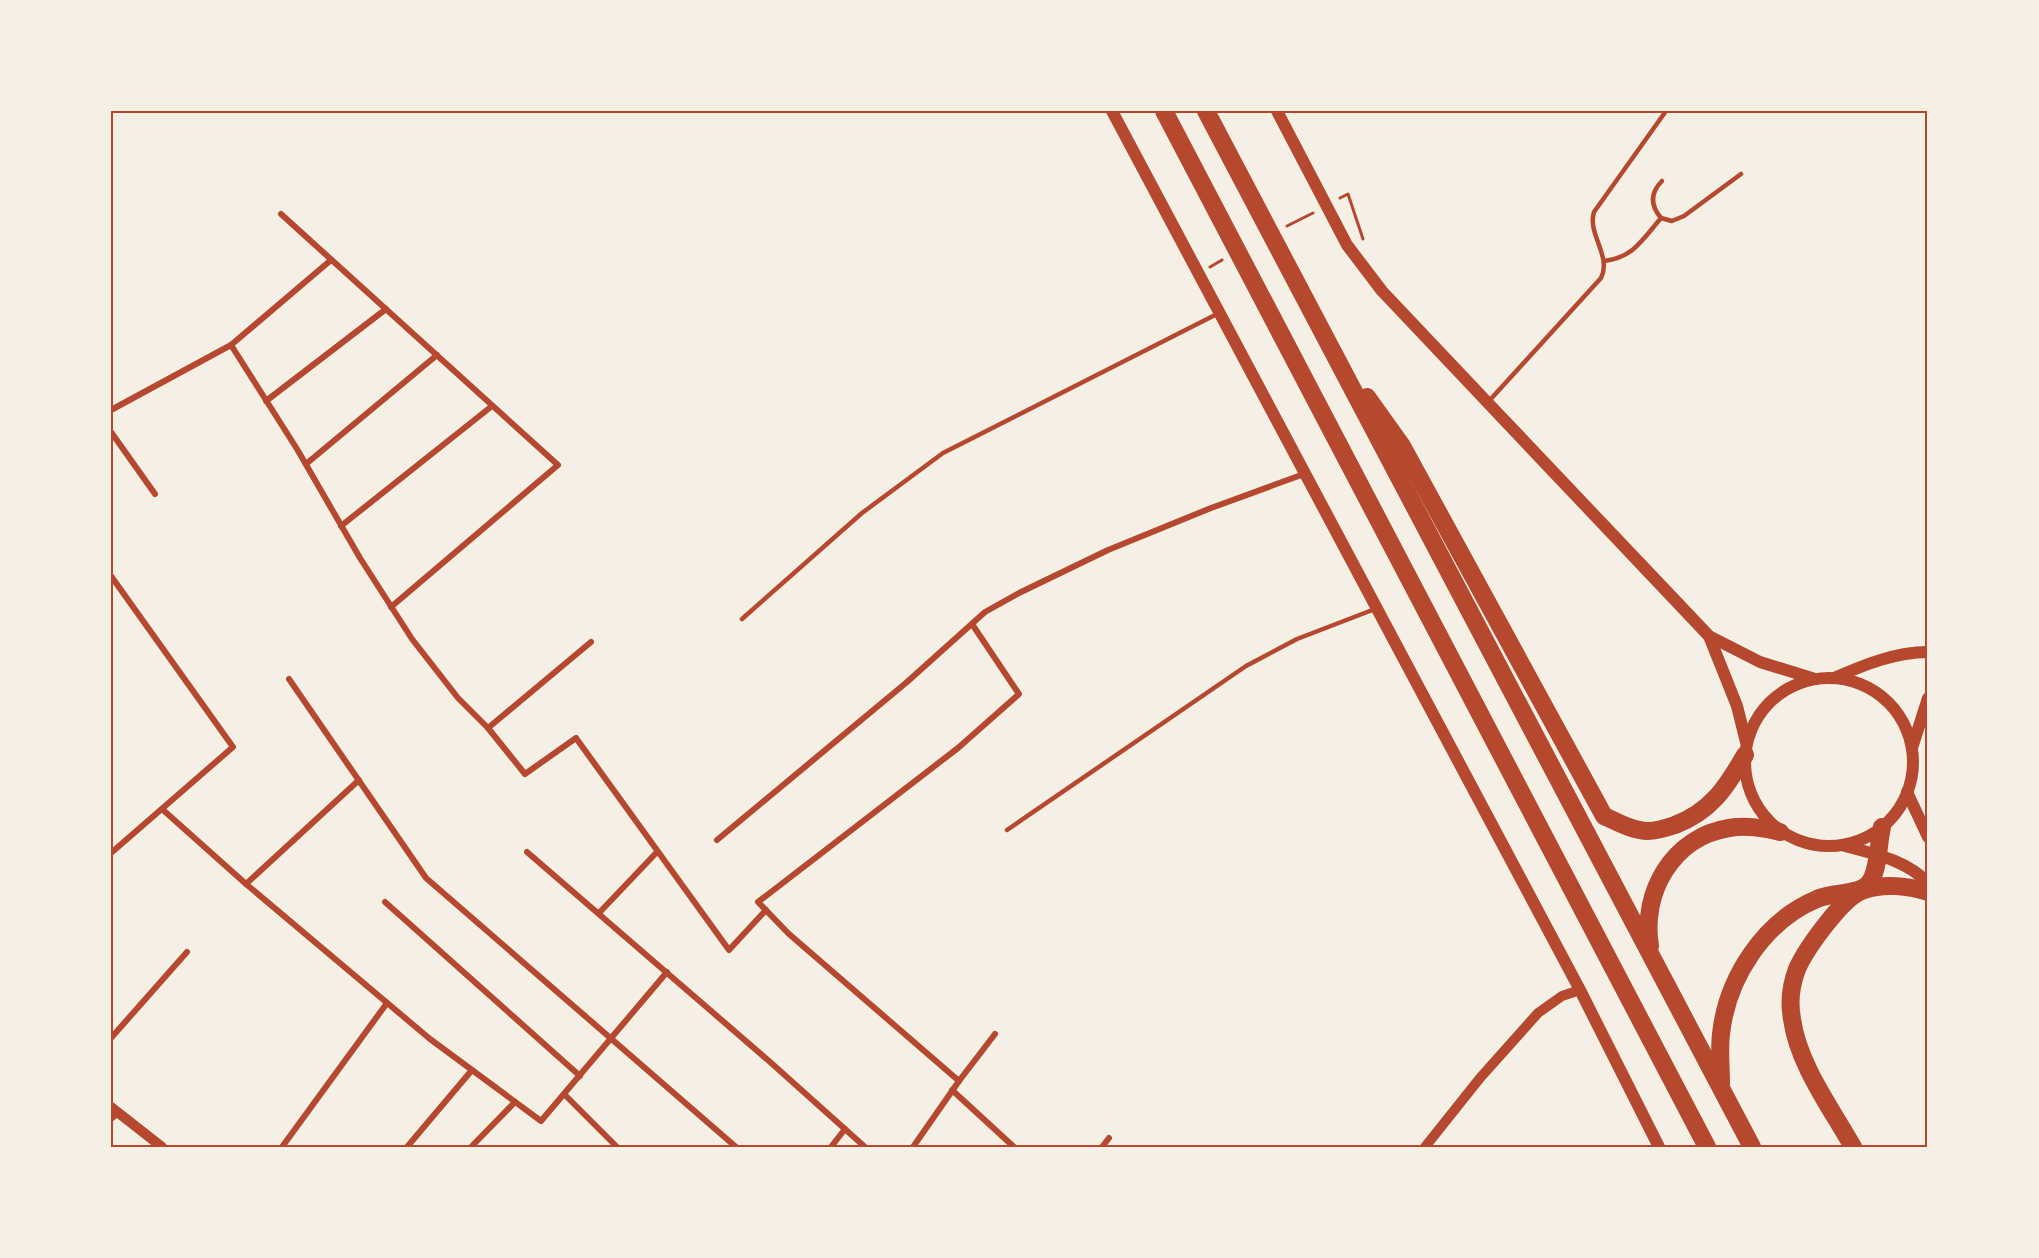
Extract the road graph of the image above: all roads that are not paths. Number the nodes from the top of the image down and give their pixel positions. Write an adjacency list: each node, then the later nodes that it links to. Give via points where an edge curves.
1 (1112, 111): 13 (main road)
2 (1164, 111): 77 (highway)
3 (1206, 111): 14 (highway)
4 (1277, 111): 18 (main road, via 1347,245 1382,291)
5 (1666, 111): 11 (lane, via 1594,212 1593,224)
6 (1741, 174): 9 (lane, via 1684,216 1672,221)
7 (1662, 181): 9 (lane, via 1653,198)
8 (281, 214): 10 (street)
9 (1660, 218): 11 (lane, via 1625,256)
10 (331, 260): 12 (street); 15 (street)
11 (1604, 261): 18 (lane, via 1601,278)
12 (386, 309): 16 (street); 17 (street)
13 (1219, 313): 23 (main road); 29 (lane, via 943,453 862,513)
14 (1327, 342): 39 (highway, via 1402,446 1604,816 1647,831 1687,820 1720,794); 62 (highway)
15 (231, 345): 17 (street); 20 (street)
16 (437, 356): 19 (street); 22 (street)
17 (266, 401): 22 (street)
18 (1488, 403): 31 (main road)
19 (492, 406): 25 (street); 27 (street, via 558,465)
20 (111, 410)
21 (111, 432): 24 (street)
22 (306, 464): 25 (street)
23 (1304, 474): 28 (main road); 30 (street, via 1108,550 1019,593)
24 (155, 494)
25 (341, 526): 27 (street)
26 (111, 576): 43 (street, via 233,747)
27 (391, 607): 38 (street, via 458,698)
28 (1375, 609): 45 (lane, via 1297,639 1246,666); 64 (main road)
29 (742, 619)
30 (972, 624): 48 (street); 59 (street, via 1018,694 958,748 758,902)
31 (1709, 636): 36 (main road, via 1760,662); 39 (main road, via 1737,706)
32 (591, 642): 38 (street)
33 (1928, 652): 34 (main road, via 1869,663)
34 (1833, 678): 36 (main road); 40 (main road, via 1856,683 1893,708)
35 (289, 679): 41 (street)
36 (1815, 679): 39 (main road, via 1791,686 1771,700 1756,720)
37 (1928, 698): 40 (main road)
38 (488, 728): 51 (street, via 525,774 576,738)
39 (1745, 749): 46 (main road, via 1752,798)
40 (1912, 750): 42 (main road)
41 (358, 780): 55 (street); 68 (street, via 426,878)
42 (1908, 792): 44 (main road); 47 (main road)
43 (162, 809): 52 (street); 55 (street)
44 (1882, 827): 49 (main road, via 1870,836); 53 (highway)
45 (1007, 830)
46 (1780, 832): 49 (main road, via 1810,845); 62 (highway, via 1746,826 1728,828 1712,832 1682,850 1660,877 1648,910 1649,945)
47 (1928, 837)
48 (717, 840)
49 (1843, 845): 53 (main road)
50 (527, 852): 60 (street)
51 (657, 852): 59 (street, via 729,950); 60 (street)
52 (111, 853)
53 (1877, 855): 54 (main road, via 1911,868); 56 (highway, via 1872,880)
54 (1928, 883)
55 (246, 884): 65 (street)
56 (1862, 890): 57 (highway, via 1893,886); 72 (highway, via 1824,896 1806,904 1781,921 1751,954 1725,1013 1721,1035); 96 (highway, via 1830,920 1803,956 1791,1000 1796,1042)
57 (1928, 892)
58 (385, 902): 70 (street)
59 (766, 910): 71 (street)
60 (599, 913): 63 (street)
61 (187, 952): 67 (street)
62 (1654, 962): 72 (highway)
63 (667, 972): 68 (street); 78 (street)
64 (1580, 990): 91 (street, via 1538,1013); 92 (main road)
65 (387, 1003): 69 (street); 82 (street)
66 (995, 1034): 71 (street)
67 (111, 1038)
68 (611, 1039): 70 (street); 85 (street)
69 (472, 1070): 75 (street); 83 (street)
70 (580, 1076): 74 (street)
71 (958, 1081): 73 (street)
72 (1722, 1089): 95 (highway)
73 (952, 1090): 88 (street); 89 (street)
74 (564, 1094): 75 (street, via 542,1121); 84 (street)
75 (515, 1102): 80 (street)
76 (113, 1113): 81 (street)
77 (1692, 1118): 93 (highway); 94 (highway)
78 (845, 1129): 86 (street); 87 (street)
79 (1108, 1138): 90 (street)
80 (472, 1146)
81 (162, 1147)
82 (282, 1147)
83 (407, 1147)
84 (617, 1147)
85 (736, 1147)
86 (831, 1147)
87 (865, 1147)
88 (913, 1147)
89 (1014, 1147)
90 (1101, 1147)
91 (1425, 1147)
92 (1659, 1147)
93 (1701, 1147)
94 (1707, 1147)
95 (1752, 1147)
96 (1853, 1147)

